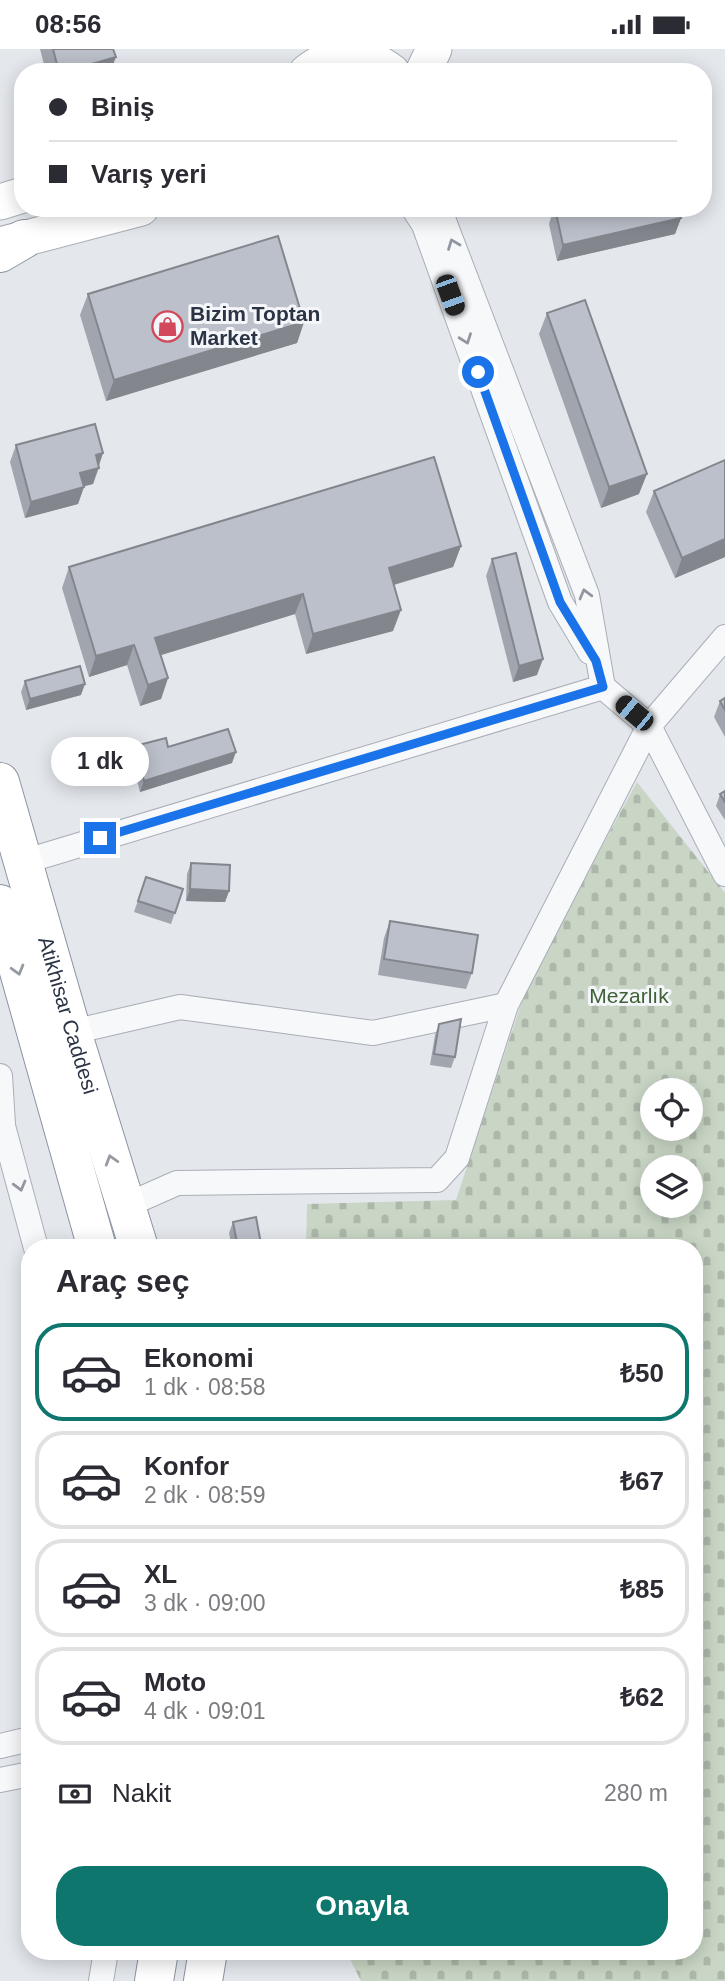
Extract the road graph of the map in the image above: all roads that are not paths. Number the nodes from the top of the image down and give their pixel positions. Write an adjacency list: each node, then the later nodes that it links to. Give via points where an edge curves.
1 (322, 60): 2 (street, via 360,54)
2 (381, 63)
3 (109, 217): 6 (street)
4 (418, 217): 8 (street, one-way to 8, via 560,602)
5 (442, 217): 8 (street, one-way to 5, via 587,596)
6 (8, 245)
7 (725, 637): 10 (street)
8 (596, 661): 9 (street)
9 (603, 687): 10 (street); 12 (street)
10 (649, 726): 13 (street); 15 (street)
11 (0, 782): 12 (highway, Atikhisar Caddesi)
12 (23, 862): 16 (highway, Atikhisar Caddesi)
13 (725, 874)
14 (0, 904): 21 (highway, Atikhisar Caddesi, one-way to 21)
15 (506, 1005): 16 (street, via 373,1033 180,1007); 19 (street, via 457,1158 437,1179 177,1183)
16 (72, 1032): 19 (highway, Atikhisar Caddesi, one-way to 16)
17 (0, 1076): 18 (street)
18 (2, 1119): 20 (street, one-way to 20)
19 (125, 1206): 22 (highway, Atikhisar Caddesi)
20 (34, 1239)
21 (94, 1239)
22 (136, 1239)
23 (21, 1741): 24 (street)
24 (0, 1746)
25 (21, 1776): 26 (street)
26 (0, 1780)
27 (104, 1960): 30 (street)
28 (158, 1960): 31 (highway)
29 (206, 1960): 32 (highway)
30 (101, 1981)
31 (154, 1981)
32 (203, 1981)

